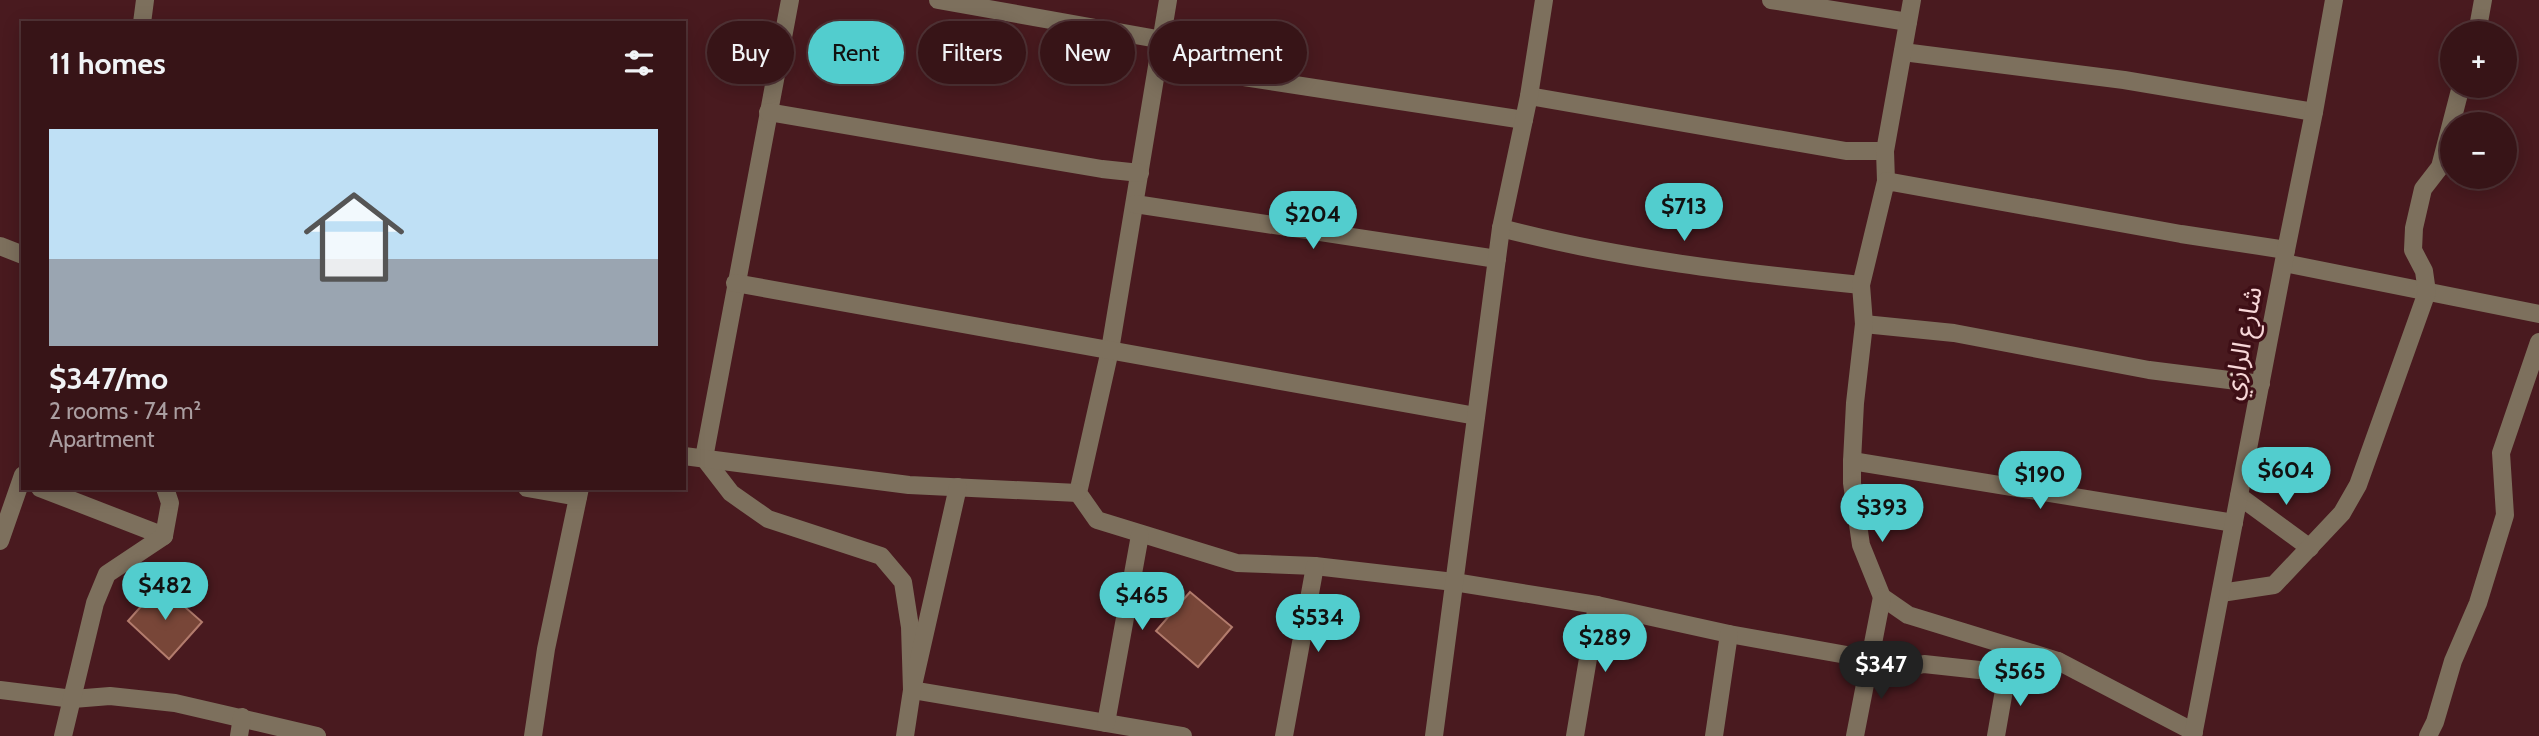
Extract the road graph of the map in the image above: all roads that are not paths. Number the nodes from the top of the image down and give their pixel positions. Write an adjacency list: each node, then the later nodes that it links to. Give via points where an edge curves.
1 (145, 0): 10 (street)
2 (790, 0): 21 (street)
3 (938, 0): 14 (street)
4 (1168, 0): 11 (street)
5 (1544, 0): 18 (street)
6 (1771, 0): 13 (street)
7 (1912, 0): 13 (street)
8 (2334, 0): 20 (street, شارع الرازي)
9 (2483, 0): 12 (street)
10 (142, 21)
11 (1165, 21)
12 (2479, 21)
13 (1908, 22): 15 (street)
14 (1149, 38)
15 (1903, 52): 20 (street, via 2124,80); 23 (street)
16 (1156, 84): 24 (street)
17 (1289, 84): 22 (street)
18 (1529, 96): 22 (street); 23 (street, via 1846,151)
19 (2458, 98): 34 (street, via 2440,167 2423,189 2414,228 2413,250 2424,271)
20 (2314, 112): 30 (street, شارع الرازي)
21 (768, 113): 24 (street); 32 (street)
22 (1524, 120): 27 (street)
23 (1885, 151): 25 (street)
24 (1140, 173): 26 (street)
25 (1886, 181): 30 (street); 33 (street)
26 (1135, 204): 31 (street); 38 (street)
27 (1502, 228): 31 (street); 33 (street, via 1566,245)
28 (0, 246): 29 (street)
29 (21, 254)
30 (2285, 257): 34 (street); 39 (street, شارع الرازي)
31 (1497, 259): 40 (street)
32 (735, 282): 38 (street); 42 (street)
33 (1861, 285): 36 (street)
34 (2427, 292): 35 (street); 56 (street, via 2358,485 2342,513)
35 (2539, 314)
36 (1864, 324): 39 (street, via 1954,333 2149,370); 43 (street)
37 (2539, 342): 84 (street, via 2501,453 2505,514 2478,603)
38 (1110, 350): 40 (street); 50 (street)
39 (2261, 384): 51 (street, شارع الرازي)
40 (1476, 416): 58 (street)
41 (686, 456): 42 (street)
42 (704, 458): 45 (street, via 909,485); 67 (street, via 731,493 768,519 881,556 903,582)
43 (1852, 461): 52 (street); 60 (street, via 1861,545)
44 (21, 482): 55 (street)
45 (958, 487): 50 (street); 67 (street)
46 (45, 490): 54 (street)
47 (166, 490): 54 (street, via 170,503)
48 (548, 490): 49 (street)
49 (579, 493): 75 (street)
50 (1079, 493): 53 (street, via 1097,520)
51 (2239, 496): 52 (street, شارع الرازي); 56 (street)
52 (2234, 523): 59 (street, شارع الرازي)
53 (1140, 535): 57 (street, via 1237,563); 70 (street)
54 (164, 536): 68 (street, via 107,574 95,603)
55 (0, 541)
56 (2310, 548): 59 (street, via 2274,585)
57 (1315, 566): 58 (street); 78 (street)
58 (1454, 582): 61 (street); 79 (street)
59 (2221, 593): 71 (street, شارع الرازي)
60 (1882, 597): 63 (street); 64 (street, via 1908,615)
61 (1597, 605): 62 (street); 80 (street)
62 (1729, 634): 63 (street); 81 (street)
63 (1869, 659): 65 (street, via 1900,669 1924,664); 82 (street)
64 (2058, 662): 65 (street); 71 (street)
65 (2007, 673): 83 (street)
66 (0, 690): 68 (street)
67 (912, 690): 70 (street); 76 (street)
68 (73, 699): 69 (street, via 110,696); 72 (street)
69 (242, 717): 73 (street); 74 (street)
70 (1106, 723): 77 (street)
71 (2193, 734)
72 (63, 736)
73 (239, 736)
74 (317, 736)
75 (533, 736)
76 (905, 736)
77 (1184, 736)
78 (1284, 736)
79 (1433, 736)
80 (1576, 736)
81 (1714, 736)
82 (1855, 736)
83 (1996, 736)
84 (2428, 736)

